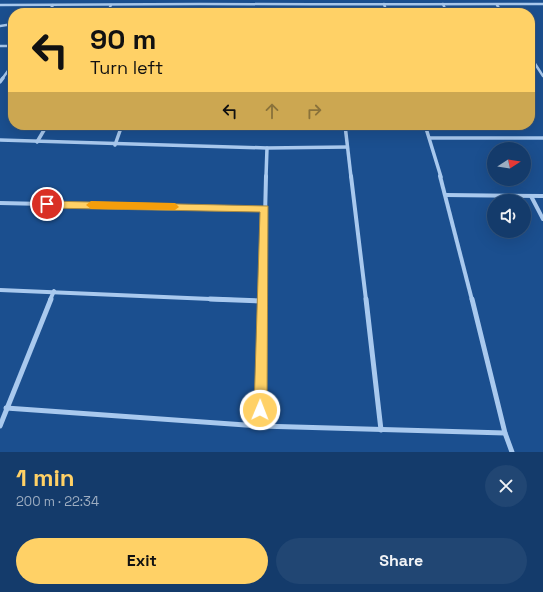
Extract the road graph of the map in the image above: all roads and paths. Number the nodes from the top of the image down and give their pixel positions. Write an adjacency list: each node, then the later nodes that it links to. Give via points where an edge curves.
1 (228, 0): 13 (street)
2 (280, 0): 14 (street)
3 (370, 0): 5 (street)
4 (171, 1): 12 (street); 13 (street)
5 (376, 4): 6 (street); 14 (street)
6 (384, 4): 7 (street); 17 (street)
7 (443, 4): 8 (street); 18 (street)
8 (497, 4): 9 (street); 19 (street)
9 (543, 4)
10 (0, 5): 11 (street)
11 (53, 5): 12 (street); 15 (street)
12 (111, 5): 16 (street)
13 (228, 5): 14 (street)
14 (280, 5)
15 (51, 8)
16 (110, 8)
17 (385, 8)
18 (445, 8)
19 (499, 8)
20 (535, 64): 22 (street)
21 (8, 71): 23 (street)
22 (543, 76)
23 (0, 82)
24 (43, 130): 31 (street)
25 (120, 130): 32 (street)
26 (345, 130): 33 (street)
27 (427, 130): 28 (street)
28 (430, 138): 29 (street); 35 (street)
29 (543, 138)
30 (0, 140): 31 (street)
31 (37, 142): 32 (street)
32 (115, 144): 34 (street)
33 (347, 146): 34 (street); 47 (street)
34 (267, 148): 39 (street)
35 (446, 195): 36 (street); 48 (street)
36 (532, 196): 37 (street); 40 (street)
37 (543, 196)
38 (0, 203): 39 (street)
39 (265, 208): 43 (street)
40 (543, 219)
41 (0, 290): 42 (street)
42 (54, 291): 43 (street); 44 (street)
43 (263, 301): 46 (street)
44 (6, 408): 45 (street); 46 (street)
45 (0, 426)
46 (260, 426): 47 (street)
47 (381, 430): 48 (street)
48 (505, 433): 49 (street)
49 (512, 452)

